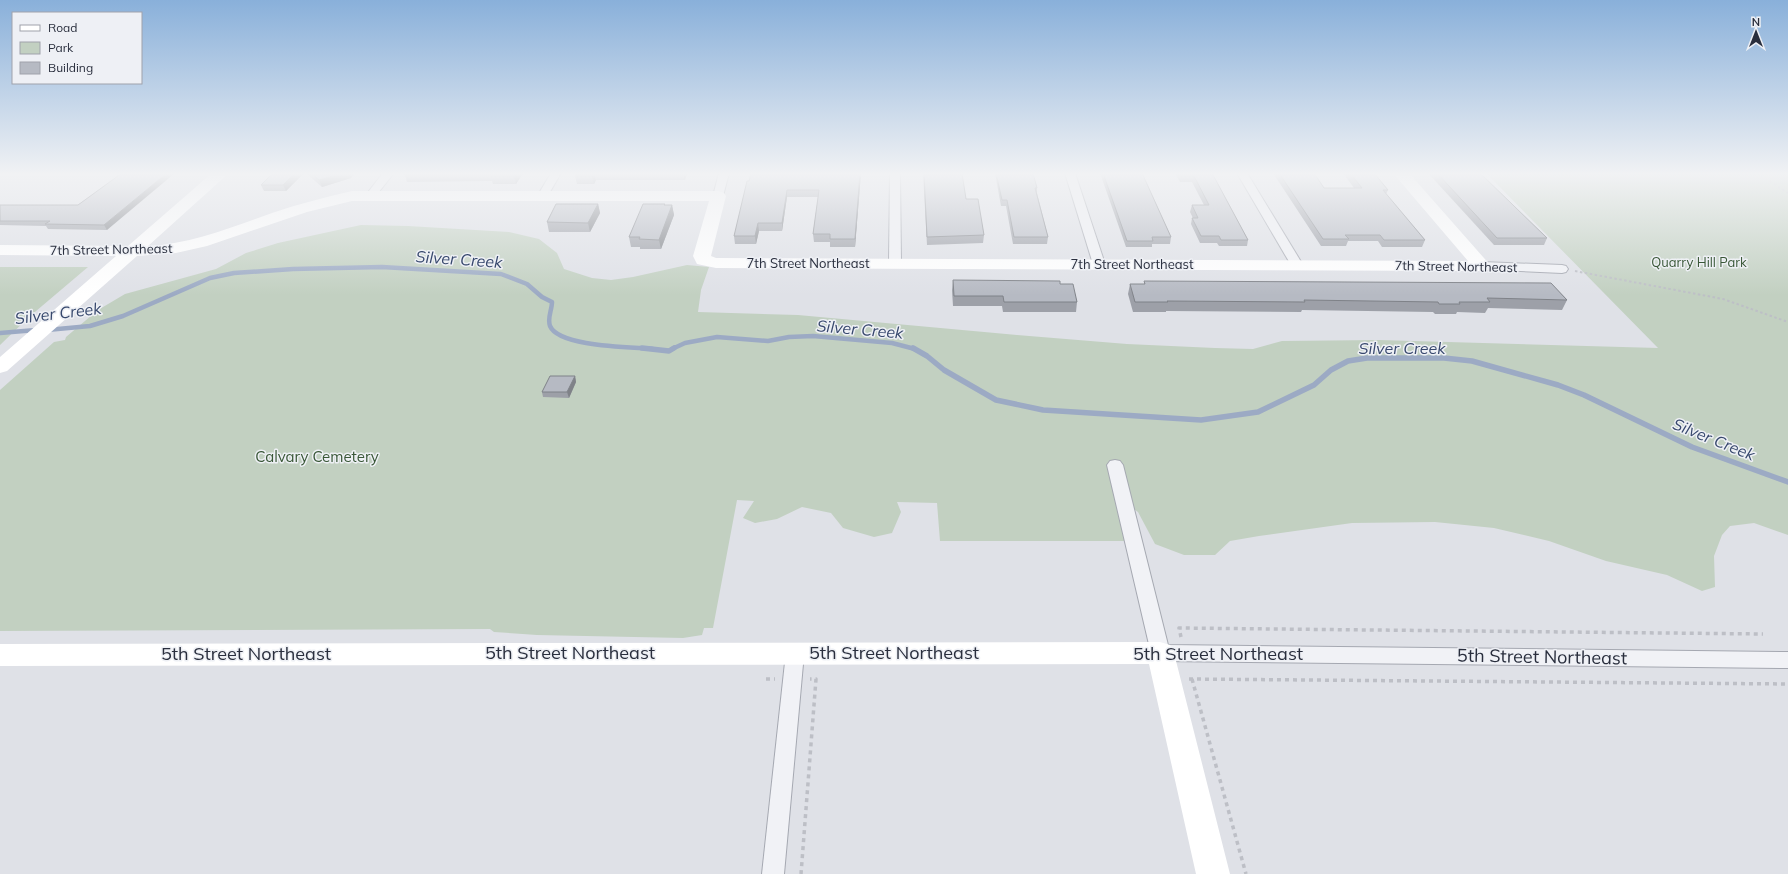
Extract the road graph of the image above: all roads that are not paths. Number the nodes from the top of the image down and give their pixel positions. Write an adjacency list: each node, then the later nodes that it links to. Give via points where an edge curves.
1 (174, 214): 9 (street)
2 (287, 214): 9 (street, 7th Street Northeast, via 186,246)
3 (713, 214): 10 (street, 7th Street Northeast, via 702,252 703,260 716,263)
4 (895, 214): 10 (street)
5 (1083, 214): 11 (street)
6 (1266, 214): 12 (street)
7 (1437, 214): 13 (street)
8 (0, 250): 9 (street, 7th Street Northeast)
9 (132, 251): 15 (street)
10 (895, 263): 11 (street, 7th Street Northeast)
11 (1098, 264): 12 (street, 7th Street Northeast)
12 (1297, 265): 13 (street, 7th Street Northeast)
13 (1482, 266): 14 (street, 7th Street Northeast)
14 (1562, 269)
15 (4, 363)
16 (1115, 465): 18 (street)
17 (795, 653): 18 (street, 5th Street Northeast); 19 (street, 5th Street Northeast); 21 (street)
18 (1160, 653): 20 (street, 5th Street Northeast); 22 (street)
19 (0, 655)
20 (1788, 660)
21 (773, 874)
22 (1213, 874)

